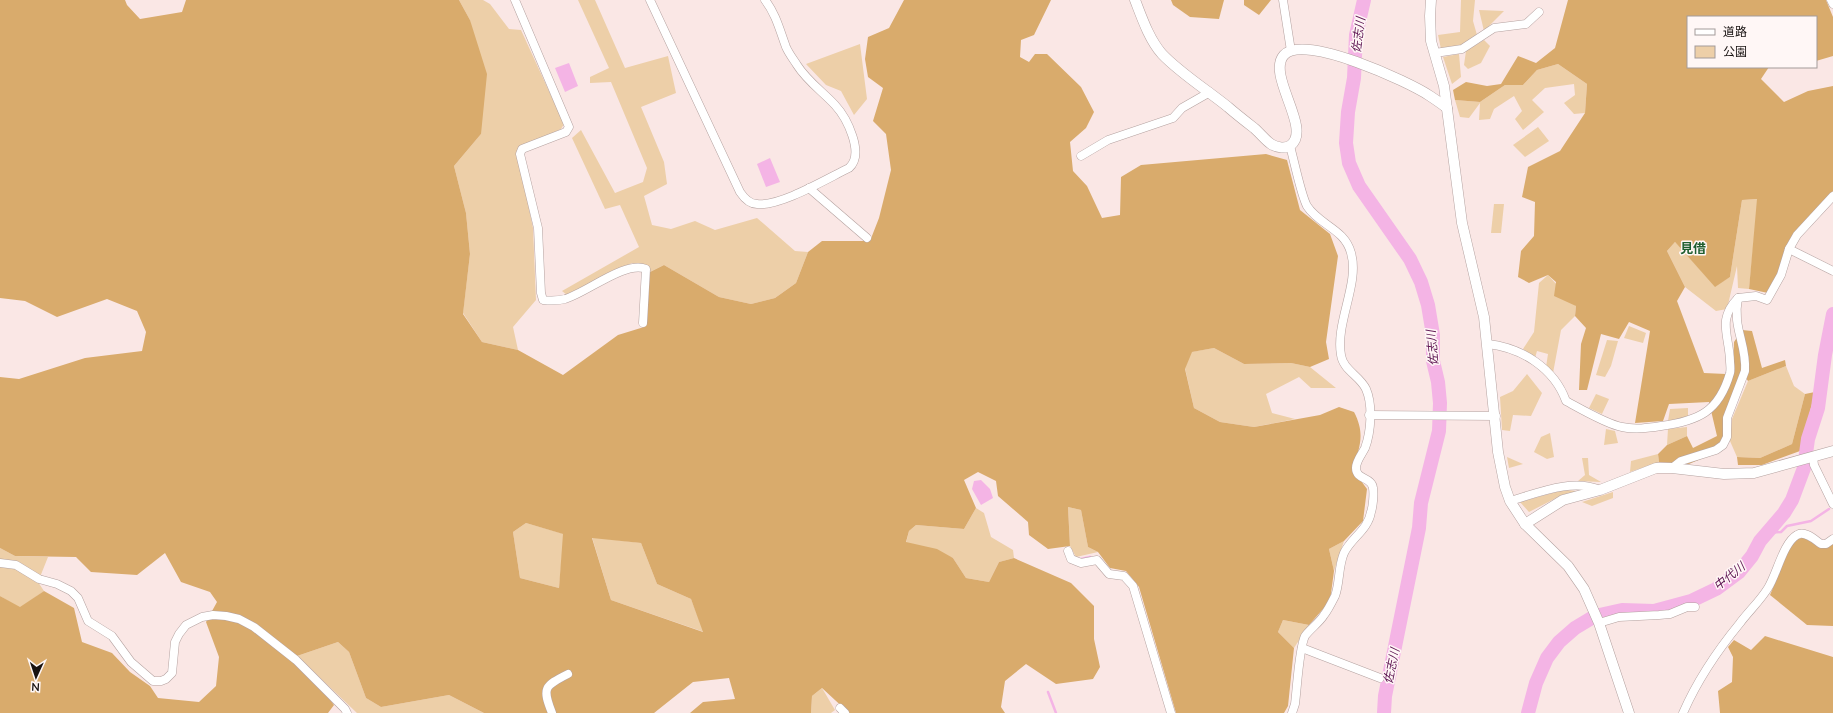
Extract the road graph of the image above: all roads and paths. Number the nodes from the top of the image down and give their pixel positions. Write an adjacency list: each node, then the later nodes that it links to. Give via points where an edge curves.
1 (514, 0): 22 (street, via 569,127 566,132 522,149 520,154 538,228 543,300 566,299 640,266 646,269)
2 (650, 0): 16 (street, via 746,200 756,204 771,203)
3 (765, 0): 16 (street, via 799,69 836,106 855,146 854,163 849,168)
4 (1135, 0): 12 (street, via 1162,53)
5 (1283, 0): 10 (street)
6 (1431, 0): 11 (street, via 1431,41)
7 (1831, 0): 8 (street)
8 (1833, 4)
9 (1539, 12): 11 (street, via 1526,24 1494,28 1462,49)
10 (1291, 51): 13 (street, via 1317,50 1363,64 1430,95); 14 (street, via 1284,55 1280,63 1281,76 1296,124 1296,135)
11 (1435, 53): 13 (street)
12 (1210, 92): 14 (street, via 1272,145 1282,148); 15 (street, via 1182,108 1173,118 1108,140)
13 (1447, 108): 23 (street, via 1462,222)
14 (1290, 146): 24 (street, via 1306,204 1320,221 1346,239 1351,253 1350,289 1341,327 1341,356 1345,366 1366,389)
15 (1081, 156)
16 (809, 188): 18 (street)
17 (1833, 196): 19 (street, via 1797,235)
18 (868, 238)
19 (1789, 249): 20 (street); 21 (street, via 1781,276 1767,300 1756,296)
20 (1833, 271)
21 (1738, 298): 23 (street, via 1726,317 1730,372 1718,400 1703,415 1682,423 1640,429 1621,427 1566,401 1561,387 1536,361 1502,345); 28 (street, via 1735,311 1736,325 1746,363 1727,418 1727,437 1724,445 1681,461)
22 (643, 323)
23 (1488, 344): 25 (street)
24 (1369, 415): 25 (street); 38 (street, via 1368,436 1356,465 1356,472 1360,477 1369,480 1373,487 1371,513 1367,525 1348,546 1343,556 1335,595 1325,615 1305,637)
25 (1496, 416): 30 (street, via 1501,471)
26 (1833, 451): 27 (street)
27 (1813, 457): 28 (street, via 1754,473 1724,474); 31 (street, via 1814,465)
28 (1672, 468): 29 (street, via 1656,468)
29 (1600, 490): 30 (street, via 1592,487 1566,486); 32 (street, via 1564,500)
30 (1510, 501): 32 (street)
31 (1833, 504)
32 (1525, 524): 37 (street, via 1568,566 1584,589)
33 (1833, 539): 46 (street, via 1821,544 1808,535 1797,534 1789,542 1765,592 1693,689)
34 (1068, 551): 43 (street, via 1071,559 1081,563 1096,560 1109,574 1124,576 1133,586)
35 (0, 564): 41 (street, via 16,565 39,579 71,591 78,598 88,621 112,636 131,662 153,681 166,679 172,673 176,642 186,625 202,617 226,616 254,627 296,660)
36 (1695, 607): 37 (street, via 1687,607 1670,614 1619,617)
37 (1599, 623): 45 (street)
38 (1302, 648): 40 (street); 44 (street)
39 (568, 674): 42 (street, via 551,683 547,689 546,697)
40 (1380, 678)
41 (348, 713)
42 (552, 713)
43 (1171, 713)
44 (1292, 713)
45 (1629, 713)
46 (1683, 713)

